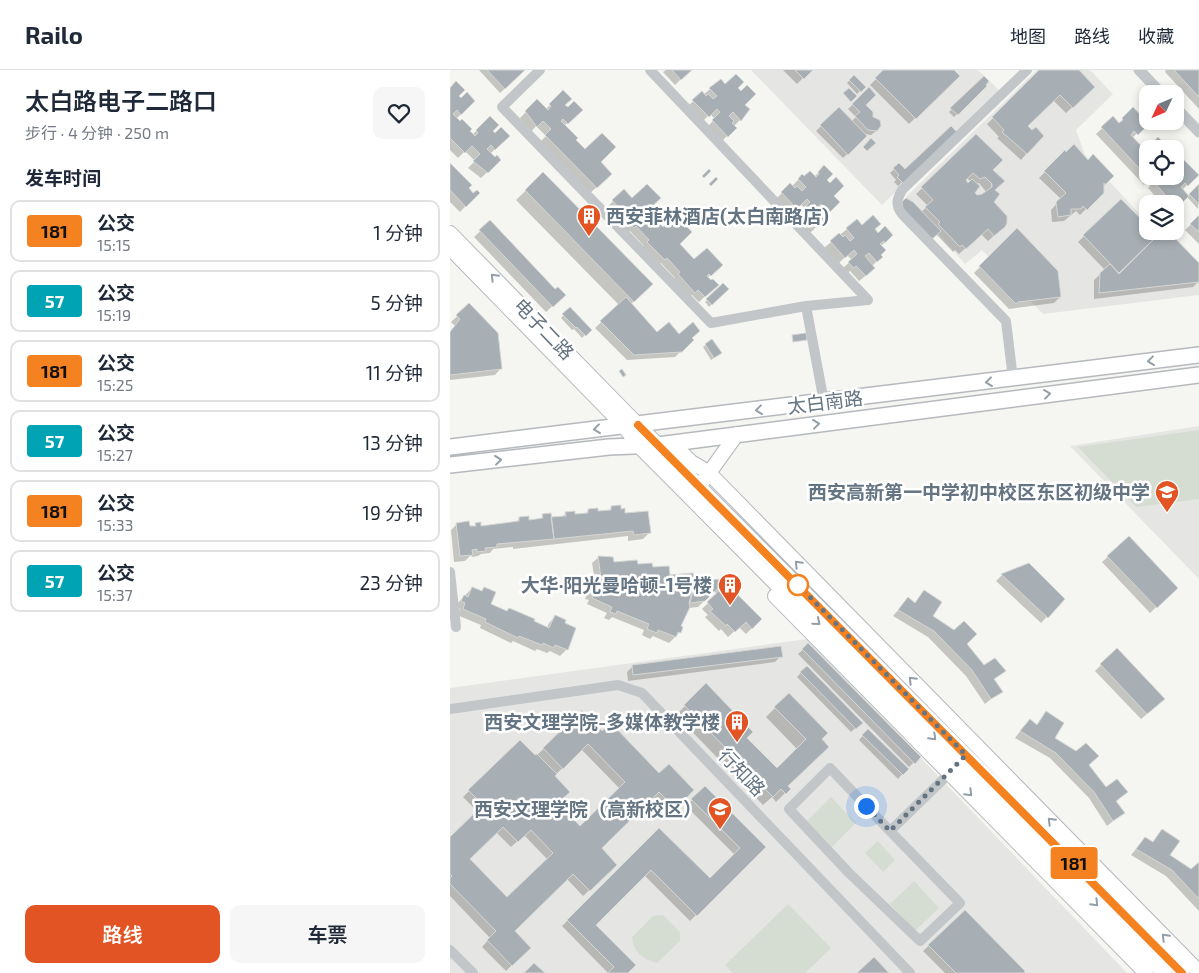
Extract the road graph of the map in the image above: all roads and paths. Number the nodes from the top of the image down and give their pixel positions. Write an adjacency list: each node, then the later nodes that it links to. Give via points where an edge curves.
1 (540, 70): 10 (street, via 502,107 711,323)
2 (650, 70): 10 (street, via 868,300)
3 (1027, 70): 13 (street, via 902,190 897,199 897,208 902,214 1006,321)
4 (1139, 70): 5 (street)
5 (1153, 85)
6 (1184, 116): 7 (street)
7 (1199, 132)
8 (450, 233): 15 (main road, 电子二路, one-way to 8)
9 (450, 248): 15 (main road, 电子二路)
10 (806, 306): 14 (street)
11 (1199, 355): 13 (main road, 太白南路, one-way to 13)
12 (1199, 375): 16 (main road, 太白南路, one-way to 12)
13 (1013, 379): 14 (main road, 太白南路, one-way to 14)
14 (824, 402): 15 (main road, 太白南路, one-way to 15)
15 (631, 425): 17 (main road); 18 (main road); 19 (main road, 太白南路, one-way to 19)
16 (737, 434): 17 (main road, 太白南路); 21 (main road)
17 (665, 444): 18 (main road, 太白南路); 21 (main road); 22 (main road)
18 (633, 446): 20 (main road, 太白南路, one-way to 18); 26 (main road)
19 (450, 447)
20 (450, 465)
21 (708, 472): 22 (main road); 29 (main road, one-way to 21)
22 (700, 487): 26 (main road, one-way to 22)
23 (450, 572): 24 (street)
24 (456, 627)
25 (450, 709): 31 (street, 行知路, via 618,685 642,693)
26 (958, 764): 27 (street); 32 (main road, one-way to 32); 33 (main road, one-way to 33); 34 (main road)
27 (890, 831): 27 (street, via 830,768 789,809 920,941 960,904)
28 (450, 950): 30 (street)
29 (1199, 972)
30 (473, 973)
31 (910, 973)
32 (1146, 973)
33 (1164, 973)
34 (1182, 973)

